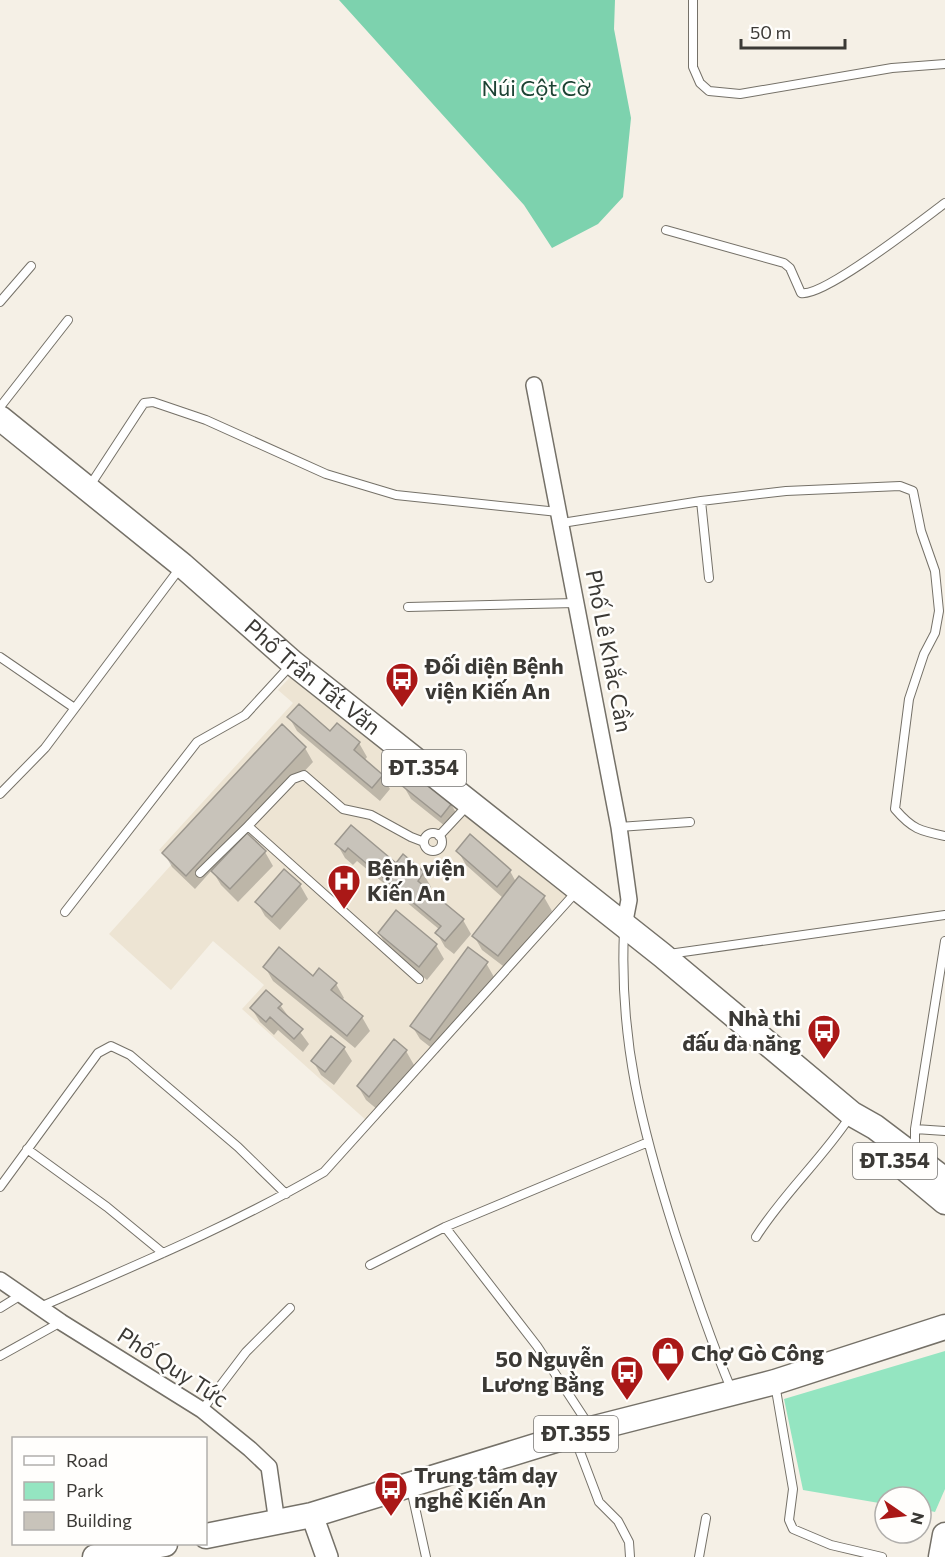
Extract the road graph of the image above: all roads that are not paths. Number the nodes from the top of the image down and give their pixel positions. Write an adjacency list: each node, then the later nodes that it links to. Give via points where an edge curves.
1 (693, 0): 2 (lane, via 693,67 700,83 709,91 740,94 892,68)
2 (945, 64)
3 (945, 203): 4 (lane, via 813,294 801,293 784,263)
4 (666, 230)
5 (31, 266): 6 (lane)
6 (0, 302)
7 (68, 320): 9 (lane)
8 (534, 385): 13 (street, Phố Lê Khắc Cần)
9 (0, 407)
10 (0, 417): 11 (main road, Phố Trần Tất Văn / ĐT.354)
11 (88, 489): 13 (lane, via 144,403 153,402 206,420 326,474 396,495); 14 (main road, Phố Trần Tất Văn / ĐT.354)
12 (701, 501): 13 (lane); 15 (lane); 27 (lane, via 786,491 900,486 913,491 935,571 939,611 909,699 896,809 920,831)
13 (561, 518): 16 (street, Phố Lê Khắc Cần)
14 (182, 565): 19 (main road, Phố Trần Tất Văn / ĐT.354); 20 (lane)
15 (709, 578)
16 (576, 603): 17 (lane); 25 (street, Phố Lê Khắc Cần)
17 (408, 607)
18 (0, 657): 20 (lane)
19 (293, 663): 22 (main road, Phố Trần Tất Văn / ĐT.354); 31 (lane, via 245,715 197,742)
20 (73, 707): 21 (lane, via 45,748)
21 (0, 794)
22 (468, 804): 26 (lane); 30 (main road, Phố Trần Tất Văn / ĐT.354)
23 (690, 822): 25 (lane)
24 (248, 826): 28 (lane, via 293,779 304,775 343,808 371,815); 29 (lane); 36 (lane)
25 (619, 827): 33 (street, Phố Lê Khắc Cần, via 629,900)
26 (440, 836): 28 (lane, via 432,833); 28 (lane, via 441,847 435,852 427,849)
27 (945, 836)
28 (424, 842)
29 (200, 873)
30 (579, 890): 33 (main road, Phố Trần Tất Văn / ĐT.354); 45 (lane, via 324,1172)
31 (65, 912)
32 (945, 915): 35 (lane)
33 (624, 926): 35 (main road, Phố Trần Tất Văn / ĐT.354); 40 (lane, via 623,1010)
34 (945, 941): 38 (lane)
35 (662, 955): 37 (main road, Phố Trần Tất Văn / ĐT.354)
36 (419, 979)
37 (852, 1114): 42 (main road, Phố Trần Tất Văn / ĐT.354); 46 (main road, Phố Trần Tất Văn / ĐT.354, via 867,1137); 48 (lane, via 831,1145 775,1207)
38 (915, 1129): 39 (lane); 42 (lane)
39 (945, 1131)
40 (646, 1143): 47 (lane); 60 (lane, via 705,1326)
41 (27, 1149): 44 (lane); 45 (lane, via 98,1053 111,1046 147,1069); 49 (lane)
42 (915, 1156): 43 (main road, Phố Trần Tất Văn / ĐT.354)
43 (945, 1180)
44 (0, 1186)
45 (286, 1194): 49 (lane)
46 (945, 1202)
47 (445, 1227): 50 (lane); 62 (lane, via 537,1346)
48 (756, 1237)
49 (163, 1253): 53 (lane)
50 (370, 1264)
51 (0, 1280): 52 (street, Phố Quy Tức)
52 (21, 1295): 53 (street, Phố Quy Tức); 54 (lane)
53 (38, 1307): 56 (street, Phố Quy Tức)
54 (0, 1308)
55 (290, 1308): 61 (lane, via 246,1352)
56 (61, 1322): 58 (lane); 61 (street, Phố Quy Tức)
57 (945, 1328): 59 (main road, ĐT.355)
58 (0, 1356)
59 (775, 1382): 60 (main road, ĐT.355); 75 (lane, via 793,1489 789,1520 793,1529 831,1545)
60 (732, 1393): 62 (main road, ĐT.355)
61 (202, 1410): 66 (street, Phố Quy Tức, via 268,1467)
62 (583, 1432): 63 (main road, ĐT.355); 73 (lane, via 599,1502 618,1521)
63 (410, 1484): 64 (main road, ĐT.355); 72 (lane)
64 (312, 1515): 66 (main road, ĐT.355); 71 (street)
65 (706, 1518): 74 (lane)
66 (277, 1523): 68 (main road, ĐT.355)
67 (945, 1535): 76 (main road)
68 (207, 1536)
69 (160, 1545): 70 (main road)
70 (108, 1556)
71 (327, 1557)
72 (426, 1557)
73 (630, 1557)
74 (699, 1557)
75 (882, 1557)
76 (941, 1557)

